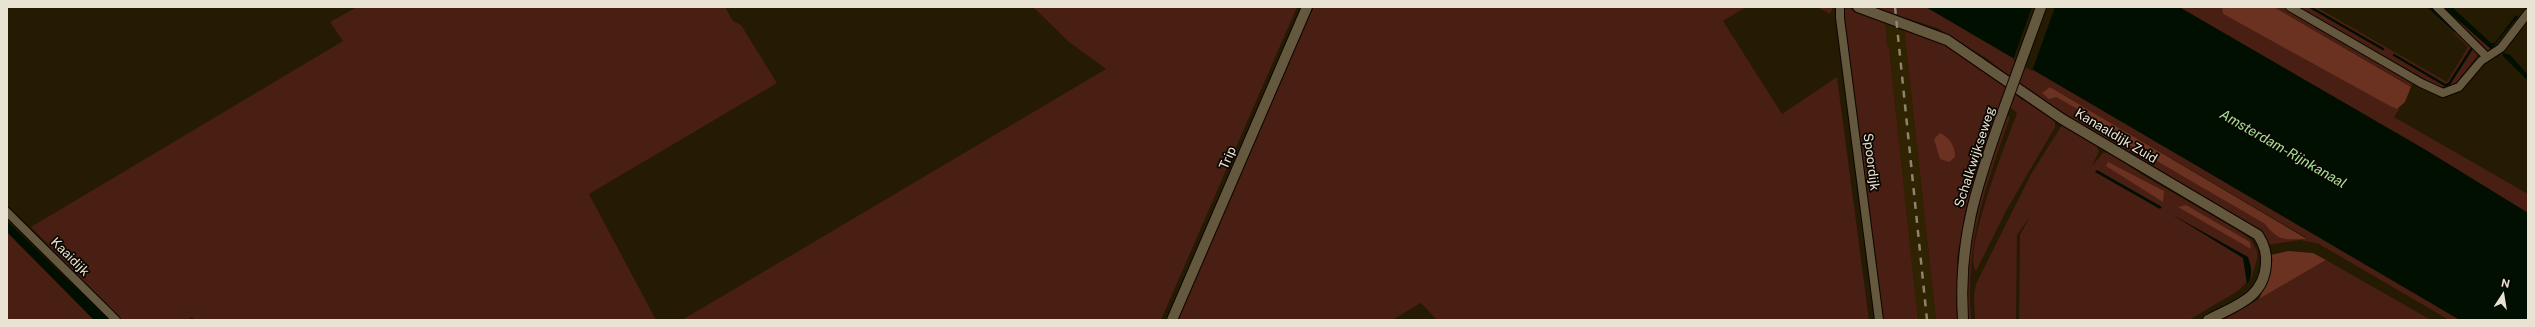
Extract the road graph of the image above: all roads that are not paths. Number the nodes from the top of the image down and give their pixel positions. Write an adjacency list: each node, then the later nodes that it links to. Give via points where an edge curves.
1 (1307, 7): 11 (street, Trip)
2 (1840, 7): 12 (street, Spoordijk)
3 (1858, 7): 14 (street, Kanaaldijk Zuid, via 1947,40 2062,119 2258,235 2264,246 2266,263 2265,276 2259,290)
4 (2041, 7): 13 (street, Schalkwijkseweg, bridge, via 1971,209 1963,258)
5 (2290, 7): 8 (street, via 2443,93 2459,87)
6 (2437, 7): 8 (street)
7 (2528, 13): 8 (street, via 2501,48)
8 (2487, 57)
9 (7, 212): 10 (street, Kaaidijk)
10 (116, 320)
11 (1172, 320)
12 (1879, 320)
13 (1963, 320)
14 (2208, 320)

